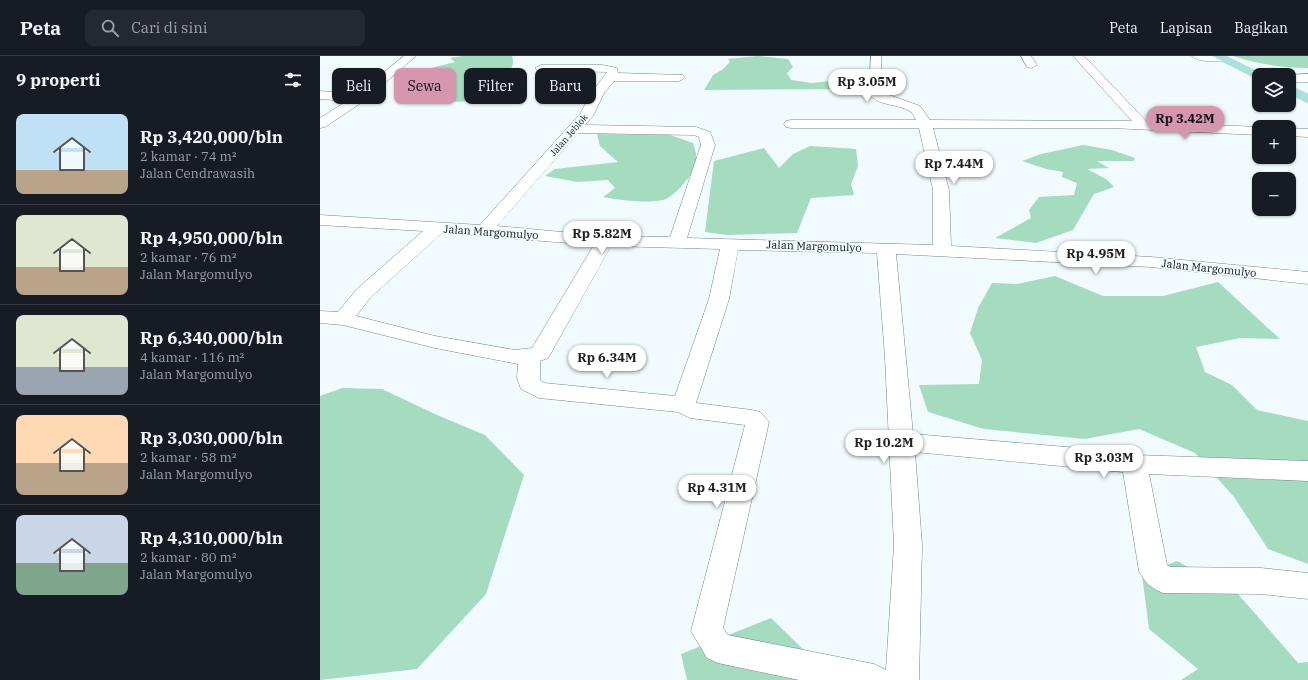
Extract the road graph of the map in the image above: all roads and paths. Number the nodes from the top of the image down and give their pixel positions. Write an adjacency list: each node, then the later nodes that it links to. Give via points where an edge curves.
1 (411, 56): 8 (street)
2 (876, 56): 18 (street, via 876,94 915,109)
3 (1078, 56): 21 (street)
4 (1198, 56): 5 (street)
5 (1220, 57): 7 (main road)
6 (596, 68): 9 (street, via 613,70)
7 (1252, 73)
8 (386, 77)
9 (611, 77): 10 (street); 22 (street, Jalan Jeblok, via 598,92 591,108)
10 (679, 77)
11 (1296, 78): 12 (street)
12 (1308, 78)
13 (1296, 93): 16 (main road)
14 (320, 95): 15 (street)
15 (332, 96)
16 (1308, 99)
17 (351, 104): 19 (street)
18 (925, 123): 20 (street); 21 (street); 33 (street, via 941,190)
19 (320, 124)
20 (791, 124)
21 (1144, 125): 23 (street)
22 (575, 129): 28 (street, Jalan Jeblok); 30 (street, via 696,131 705,135 708,145)
23 (1252, 131)
24 (1296, 132): 25 (street)
25 (1308, 133)
26 (320, 220): 27 (street, Jalan Margomulyo)
27 (437, 228): 28 (street, Jalan Margomulyo); 36 (street, via 364,293)
28 (484, 230): 29 (street, Jalan Margomulyo)
29 (605, 241): 30 (street, Jalan Margomulyo); 37 (street, via 540,353)
30 (677, 243): 31 (street, Jalan Margomulyo)
31 (730, 244): 32 (street, Jalan Margomulyo); 38 (street, via 719,298)
32 (886, 248): 33 (street, Jalan Margomulyo); 39 (street)
33 (942, 252): 34 (street, Jalan Margomulyo, via 1151,262)
34 (1308, 278)
35 (320, 317): 36 (street)
36 (343, 319): 37 (street, via 435,342 515,357)
37 (529, 357): 38 (street, via 529,384 539,390)
38 (684, 405): 43 (street, via 690,410 752,418 757,422 708,621 707,631 718,648)
39 (902, 442): 40 (street); 44 (street, via 908,545)
40 (1136, 464): 41 (street); 42 (street, via 1136,477 1154,571 1163,580 1260,581)
41 (1308, 470)
42 (1308, 586)
43 (874, 680)
44 (902, 680)

